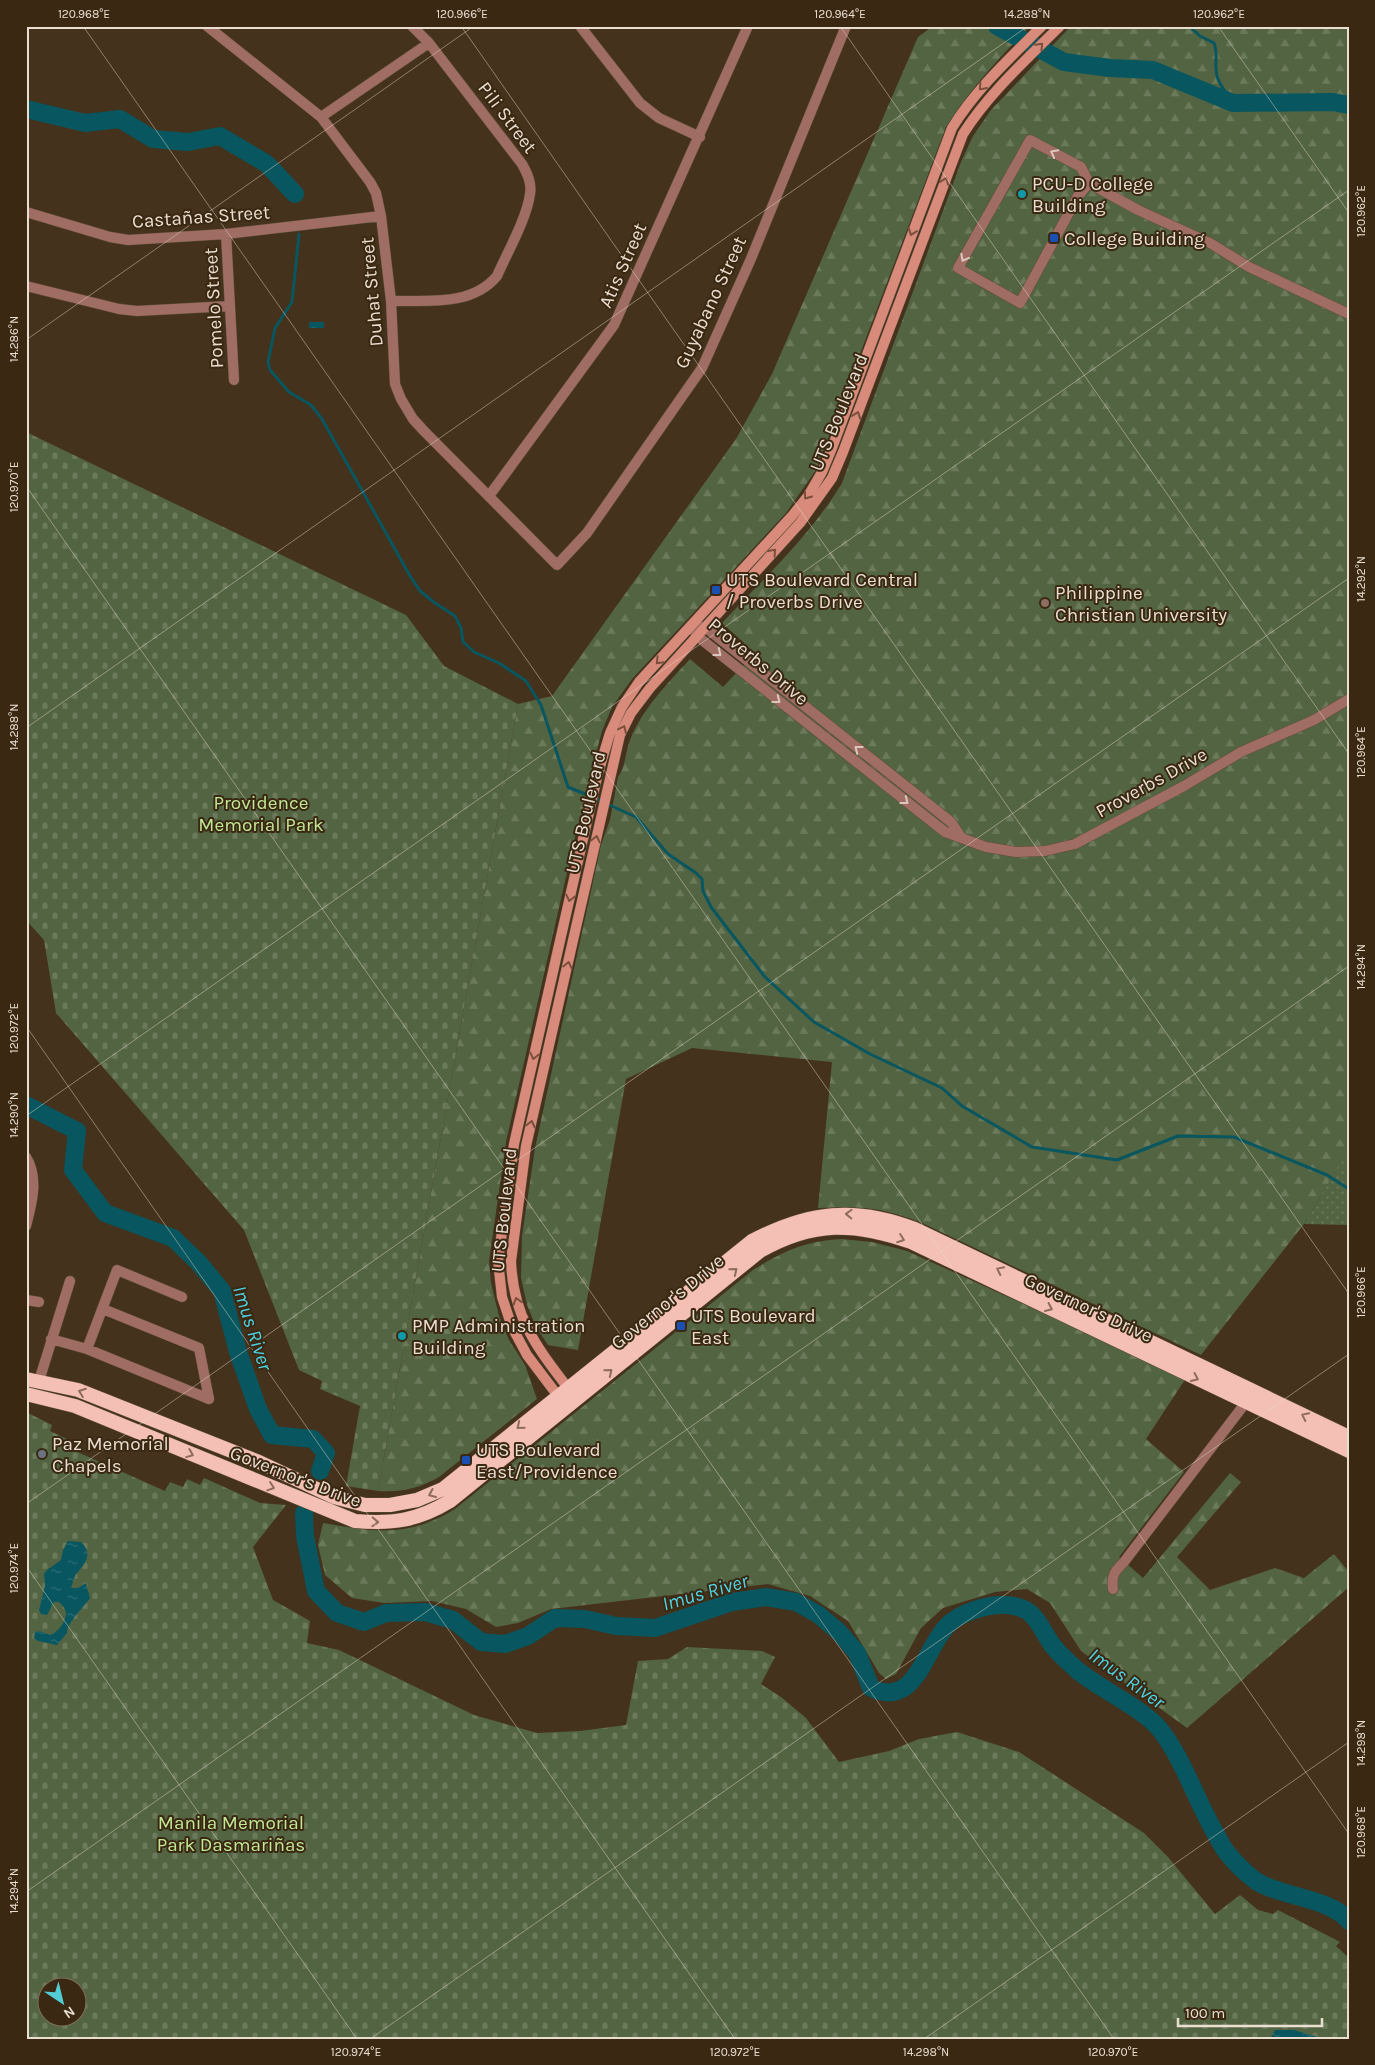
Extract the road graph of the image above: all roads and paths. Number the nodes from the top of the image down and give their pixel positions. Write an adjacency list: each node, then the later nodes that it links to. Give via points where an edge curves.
1 (208, 26): 9 (street, Duhat Street)
2 (412, 26): 8 (street, Pili Street)
3 (580, 26): 10 (street, via 640,103 659,118)
4 (748, 26): 10 (street, Atis Street)
5 (846, 26): 21 (street, Guyabano Street, via 750,261 702,368 587,532)
6 (1042, 26): 22 (main road, UTS Boulevard, one-way to 22, via 966,105 952,128 822,472 792,516)
7 (1058, 28): 23 (main road, UTS Boulevard, one-way to 7, via 800,523 832,478 963,134 978,111)
8 (429, 43): 9 (street); 16 (street, Pili Street, via 522,164 530,192 526,211 490,285 459,299)
9 (321, 117): 13 (street, Duhat Street, via 370,182)
10 (700, 137): 20 (street, Atis Street, via 614,325)
11 (1089, 183): 11 (street, one-way to 11, via 1081,167 1030,140 958,268 1020,303 1078,196); 18 (street, via 1210,243 1249,267)
12 (26, 212): 14 (street, Castañas Street, via 128,240)
13 (381, 216): 14 (street, Castañas Street); 16 (street, Duhat Street)
14 (226, 234): 17 (street, Pomelo Street)
15 (26, 286): 17 (street, via 137,311)
16 (391, 300): 20 (street, Duhat Street, via 395,384 401,400 414,419)
17 (230, 306): 19 (street, Pomelo Street)
18 (1349, 314)
19 (234, 380)
20 (489, 496): 21 (street, Duhat Street)
21 (557, 565)
22 (692, 626): 23 (street, Proverbs Drive); 24 (street, Proverbs Drive); 37 (main road, UTS Boulevard, one-way to 37, via 639,682 610,733 598,773 514,1144 498,1261 502,1297 512,1327 527,1355)
23 (705, 627): 24 (main road, UTS Boulevard); 26 (street, Proverbs Drive, one-way to 23, via 951,822)
24 (697, 636): 26 (street, Proverbs Drive, one-way to 26, via 945,832); 37 (main road, UTS Boulevard, one-way to 24, via 524,1323 513,1287 511,1261 526,1146 620,735 631,713 650,688)
25 (1349, 699): 26 (street, Proverbs Drive, via 1314,720 1241,752 1075,844 1016,852)
26 (961, 837)
27 (26, 1157): 28 (street, via 34,1188)
28 (26, 1226)
29 (70, 1281): 34 (street)
30 (182, 1297): 33 (street, via 117,1270)
31 (26, 1300): 32 (street)
32 (39, 1302)
33 (103, 1309): 35 (street); 35 (street, via 199,1348 209,1399)
34 (51, 1339): 35 (street); 36 (street)
35 (87, 1349)
36 (32, 1380): 37 (highway, Governor's Drive, one-way to 36, via 443,1489 390,1505 365,1505 334,1497 259,1462 78,1390)
37 (563, 1392): 39 (highway, Governor's Drive, one-way to 37, via 915,1229 876,1217 840,1214 792,1222 752,1241); 40 (main road, UTS Boulevard)
38 (26, 1394): 40 (highway, Governor's Drive, one-way to 40, via 75,1406 355,1521 376,1523 406,1520 434,1510)
39 (1250, 1397): 40 (highway, Governor's Drive, one-way to 39, via 760,1251 795,1234 841,1227 874,1231 910,1242); 41 (highway, Governor's Drive, one-way to 39); 42 (highway, Governor's Drive); 43 (street, via 1114,1572 1111,1578)
40 (572, 1402)
41 (1349, 1437)
42 (1349, 1451)
43 (1113, 1589)

